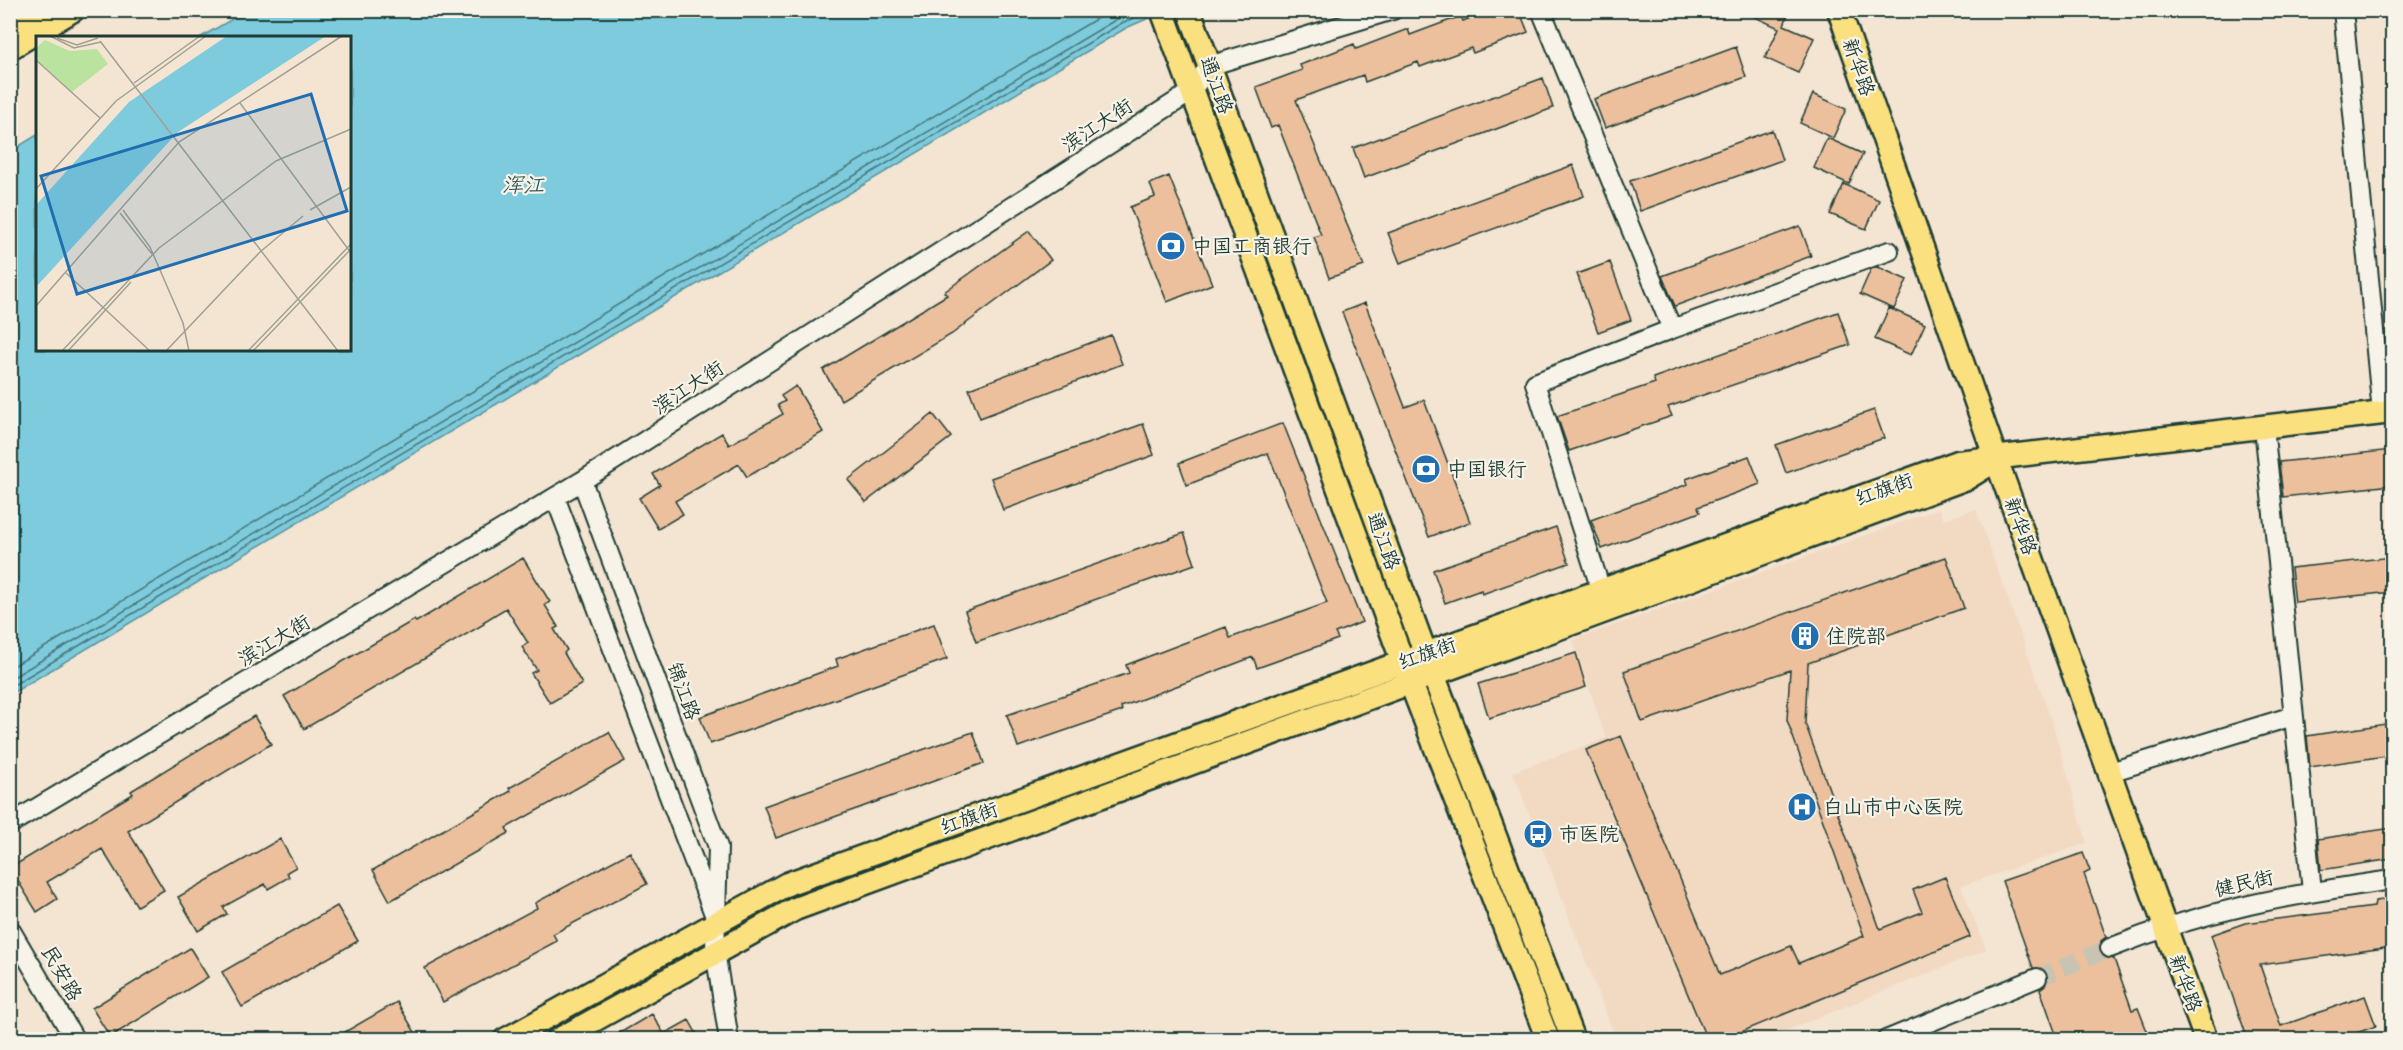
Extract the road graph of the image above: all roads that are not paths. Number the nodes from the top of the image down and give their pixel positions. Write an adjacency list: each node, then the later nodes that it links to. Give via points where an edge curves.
1 (33, 10): 9 (main road)
2 (73, 10): 10 (main road)
3 (1162, 10): 12 (main road, 通江路)
4 (1189, 10): 11 (main road, 通江路)
5 (1393, 10): 11 (street)
6 (1541, 10): 14 (street)
7 (1839, 10): 17 (main road, 新华路)
8 (2343, 10): 15 (street)
9 (10, 24)
10 (10, 48)
11 (1209, 66): 12 (street, 滨江大街); 22 (main road, 通江路)
12 (1191, 92): 18 (street, 滨江大街); 21 (main road, 通江路)
13 (1890, 251): 14 (street)
14 (1672, 330): 20 (street, via 1535,383)
15 (2387, 413): 16 (main road, 红旗街)
16 (2264, 427): 17 (main road, 红旗街); 24 (street)
17 (1996, 459): 20 (main road, 红旗街, via 1958,462); 22 (main road, via 1967,478); 25 (main road, 新华路)
18 (582, 481): 19 (street, 滨江大街); 29 (street, 锦江路, via 718,847)
19 (555, 497): 26 (street, 滨江大街); 29 (street, 锦江路)
20 (1601, 590): 22 (main road, 红旗街)
21 (1402, 660): 22 (main road, 红旗街); 23 (main road, 通江路); 29 (main road, 红旗街, via 787,884)
22 (1429, 664): 23 (main road); 40 (main road, 通江路)
23 (1411, 682): 33 (main road, via 795,909); 39 (main road, 通江路)
24 (2293, 716): 25 (street); 28 (street)
25 (2110, 772): 30 (main road, 新华路)
26 (10, 824)
27 (2392, 880): 28 (street, 健民街)
28 (2312, 891): 30 (street, 健民街)
29 (717, 921): 33 (street, 锦江路); 36 (main road, 红旗街)
30 (2165, 926): 32 (street, 健民街); 42 (main road, 新华路)
31 (10, 929): 35 (street, 民安路)
32 (2110, 948)
33 (715, 951): 37 (main road); 38 (street, 锦江路)
34 (2037, 978): 41 (street)
35 (75, 1040)
36 (505, 1040)
37 (558, 1040)
38 (729, 1040)
39 (1548, 1040)
40 (1573, 1040)
41 (1886, 1040)
42 (2206, 1040)

